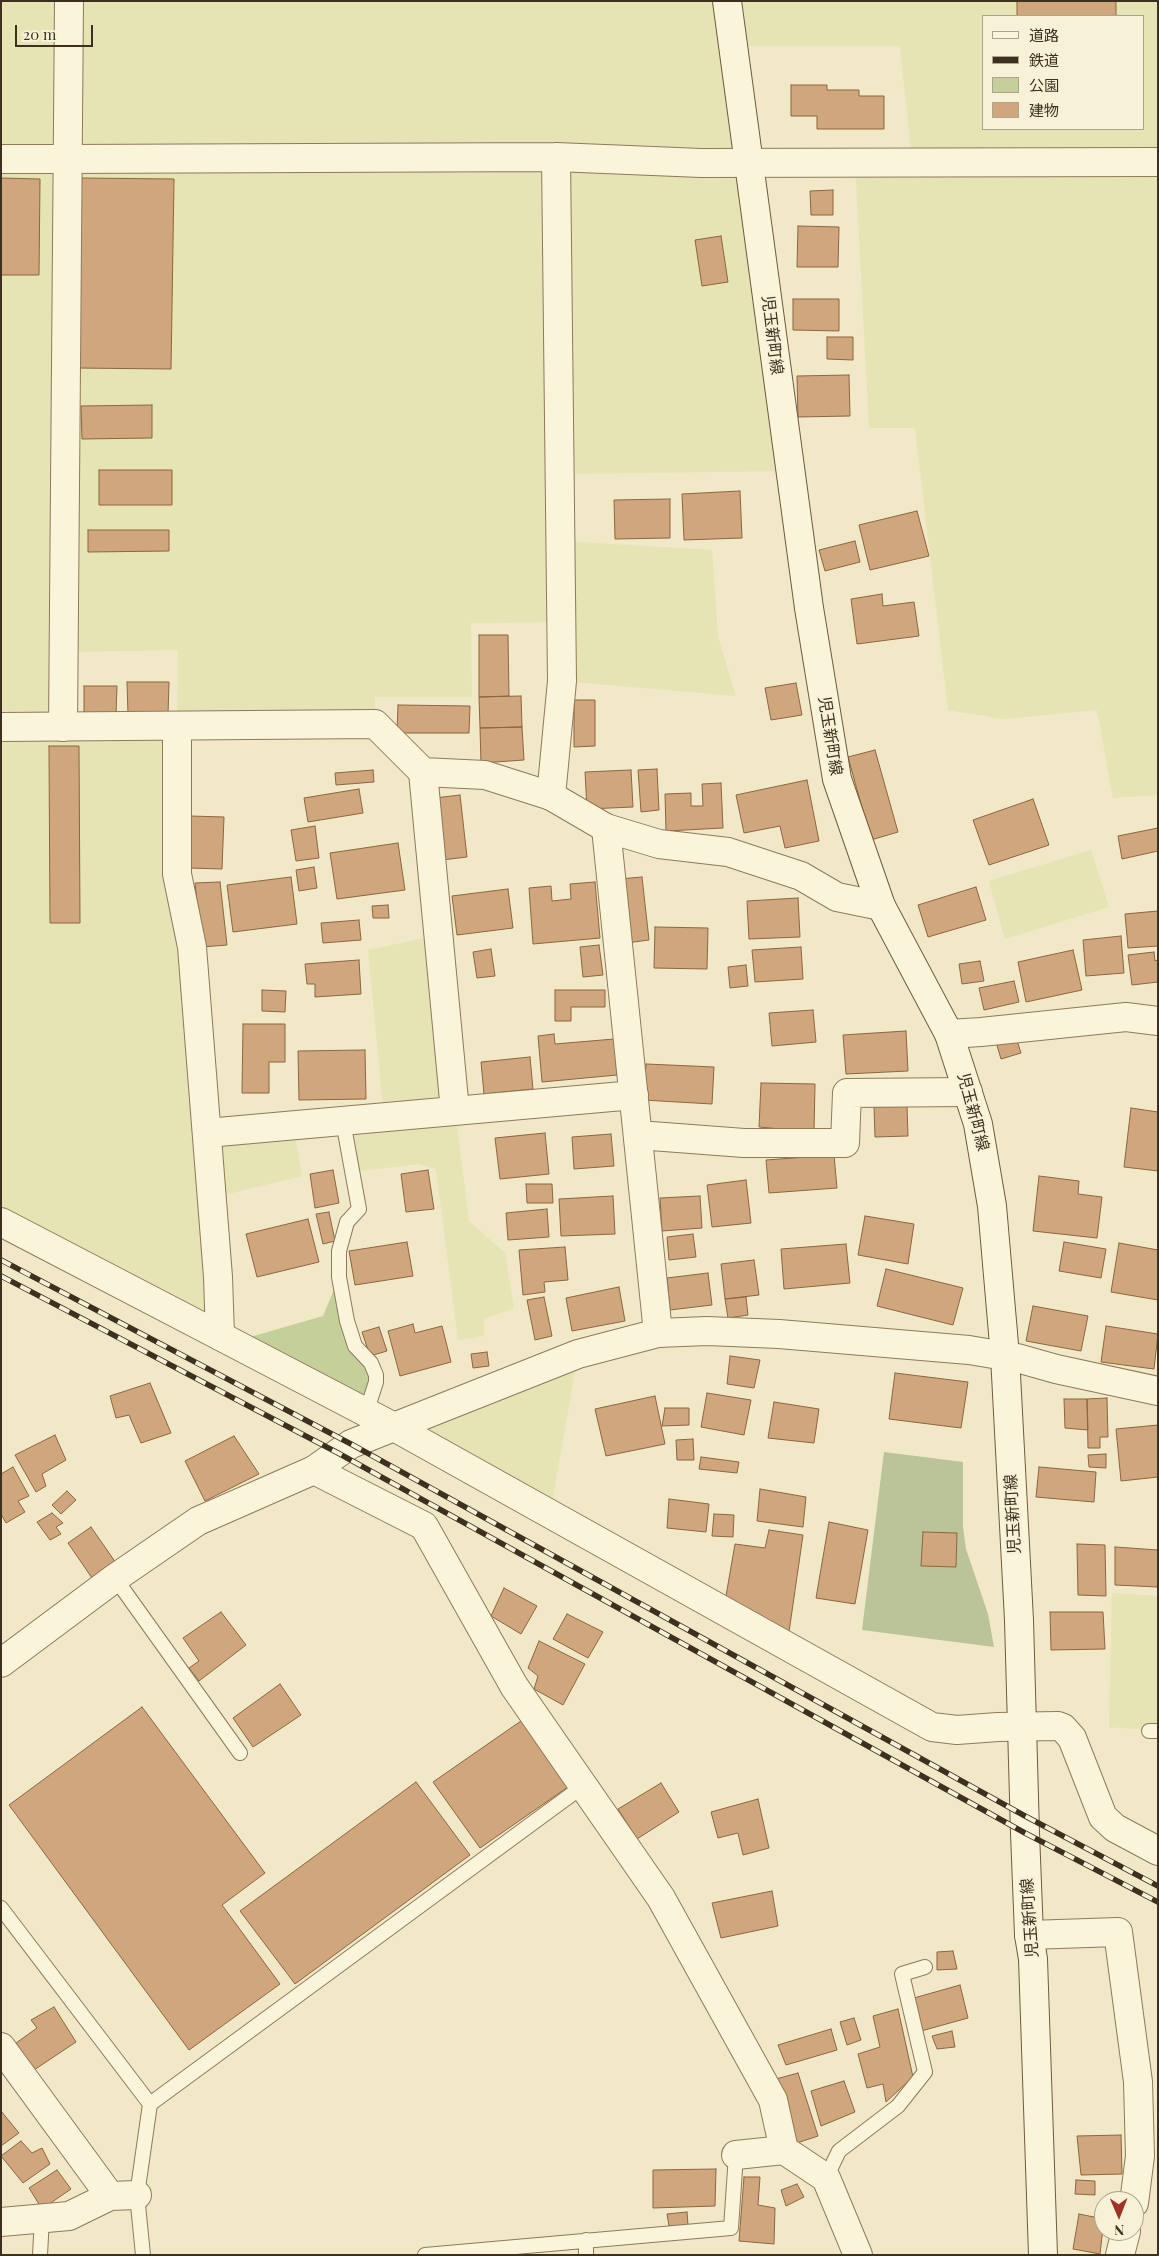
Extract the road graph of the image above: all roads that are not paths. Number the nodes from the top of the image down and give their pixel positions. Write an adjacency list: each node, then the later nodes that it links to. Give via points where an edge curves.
1 (69, 1): 5 (street)
2 (727, 1): 6 (street, 児玉新町線)
3 (556, 157): 5 (street); 6 (street, via 701,163); 12 (street, via 562,681)
4 (1, 159): 5 (street)
5 (68, 159): 10 (street)
6 (750, 161): 7 (street); 14 (street, 児玉新町線, via 805,578 837,780)
7 (1158, 162)
8 (177, 726): 10 (street); 11 (street, via 375,724); 21 (street, via 177,874 192,947)
9 (1, 727): 10 (street)
10 (63, 727)
11 (423, 772): 12 (street, via 485,775); 19 (street)
12 (551, 796): 13 (street)
13 (606, 828): 14 (street, via 659,844 728,852 801,876 837,898); 18 (street)
14 (881, 906): 16 (street, 児玉新町線)
15 (1158, 1021): 16 (street, via 1126,1017)
16 (949, 1034): 17 (street, 児玉新町線)
17 (968, 1092): 22 (street, via 846,1093 845,1143 744,1143); 26 (street, 児玉新町線, via 984,1152 992,1206)
18 (634, 1095): 19 (street); 22 (street)
19 (455, 1111): 20 (street)
20 (343, 1121): 21 (street); 28 (lane, via 359,1210 347,1222 345,1229 339,1251 340,1277 347,1321 355,1346 371,1363 376,1375)
21 (207, 1133): 25 (street)
22 (638, 1135): 24 (street)
23 (1, 1222): 25 (street)
24 (658, 1333): 26 (street, via 778,1334); 29 (street, via 578,1354)
25 (220, 1336): 28 (street)
26 (1005, 1356): 27 (street); 33 (street, 児玉新町線, via 1019,1620)
27 (1158, 1391)
28 (366, 1413): 29 (street)
29 (396, 1428): 30 (street, via 351,1444); 33 (street, via 932,1727 957,1730)
30 (314, 1470): 31 (street, via 198,1521); 35 (street, via 424,1526 514,1686)
31 (115, 1578): 32 (street); 34 (lane)
32 (1, 1662)
33 (1021, 1727): 36 (street, via 1058,1726 1068,1731 1103,1817 1115,1828); 38 (street, 児玉新町線)
34 (240, 1753)
35 (583, 1786): 41 (lane); 42 (street, via 661,1898 773,2100)
36 (1158, 1851)
37 (1, 1908): 41 (lane)
38 (1029, 1935): 45 (street, via 1118,1932 1138,2082 1140,2156); 57 (street, 児玉新町線, via 1033,1959)
39 (925, 1967): 44 (lane, via 902,1974 925,2072 898,2106 839,2151)
40 (1, 2047): 47 (street)
41 (150, 2104): 46 (lane)
42 (784, 2150): 43 (street); 44 (street)
43 (736, 2155): 50 (lane, via 731,2228)
44 (826, 2178): 56 (street)
45 (1135, 2191)
46 (137, 2195): 47 (street); 53 (lane)
47 (110, 2196): 48 (street, via 69,2216)
48 (42, 2218): 49 (street); 52 (lane)
49 (1, 2222)
50 (586, 2240): 54 (lane); 55 (lane)
51 (1124, 2241): 58 (street)
52 (40, 2255)
53 (143, 2255)
54 (425, 2255)
55 (586, 2255)
56 (858, 2255)
57 (1043, 2255)
58 (1120, 2255)

